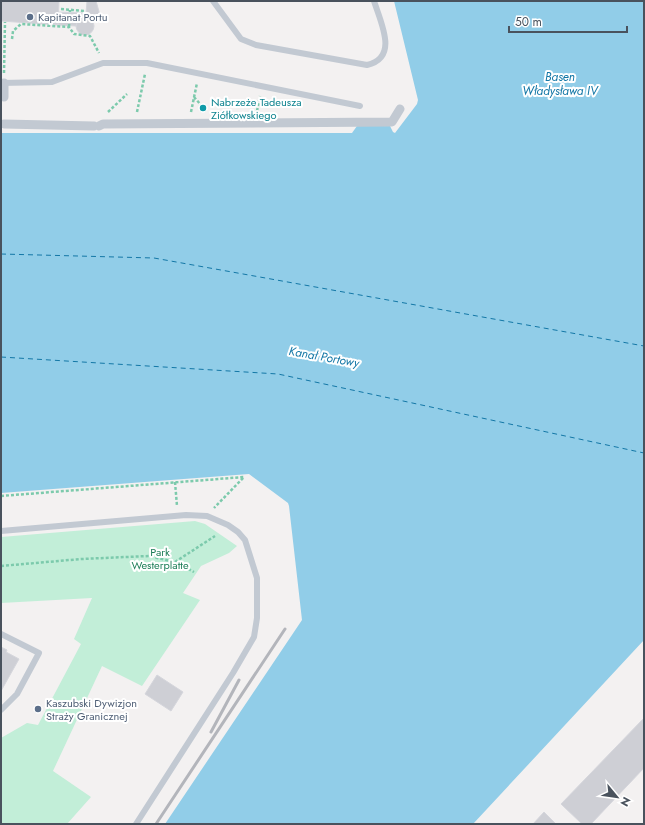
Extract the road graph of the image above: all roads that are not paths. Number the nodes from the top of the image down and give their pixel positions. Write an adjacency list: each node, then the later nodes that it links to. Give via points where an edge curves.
1 (212, 1): 2 (lane, via 241,39 256,45 367,65 376,63 385,54 386,45)
2 (374, 1)
3 (3, 83): 4 (street); 5 (lane, via 52,82 104,62 147,63)
4 (4, 97)
5 (360, 106)
6 (400, 109): 7 (street, via 392,122 98,126)
7 (4, 124)
8 (1, 531): 11 (lane, via 177,516 207,516 228,525 245,540 257,578 257,618 254,637)
9 (1, 634): 10 (lane, via 39,653 17,694)
10 (1, 710)
11 (136, 824)

